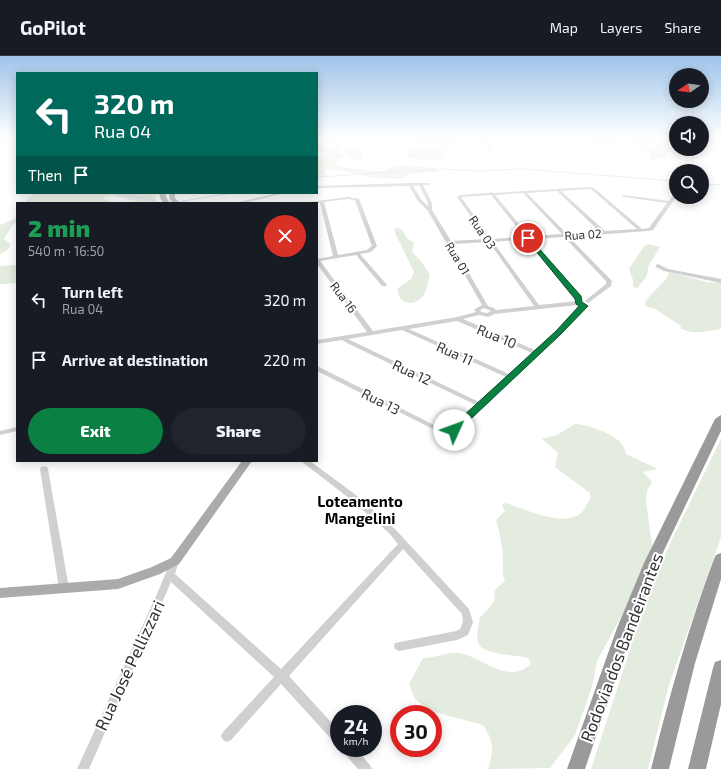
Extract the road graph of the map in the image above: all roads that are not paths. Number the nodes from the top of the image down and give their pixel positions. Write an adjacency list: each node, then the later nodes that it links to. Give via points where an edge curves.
1 (410, 184): 2 (street); 4 (street); 10 (street)
2 (420, 184): 3 (street); 7 (street)
3 (429, 184)
4 (318, 187)
5 (558, 190): 6 (street); 20 (street, via 593,190); 21 (street)
6 (524, 192): 8 (street); 22 (street)
7 (425, 193): 10 (street); 14 (street)
8 (491, 193): 23 (street); 24 (street, Rua 03, via 459,197)
9 (279, 194): 15 (street)
10 (415, 194): 12 (street)
11 (624, 196): 17 (street)
12 (419, 200): 14 (street); 18 (street)
13 (322, 201): 16 (street); 26 (street, Rua 16, via 354,198 358,200 374,248); 27 (street)
14 (429, 201): 18 (street); 19 (street)
15 (242, 202)
16 (316, 202)
17 (669, 202): 20 (street, Rua 02, via 651,229)
18 (422, 204): 19 (street)
19 (430, 210): 25 (street, Rua 01)
20 (640, 230): 21 (street, Rua 02)
21 (604, 233): 22 (street, Rua 02)
22 (567, 235): 23 (street, Rua 02); 33 (street, via 609,281 609,285)
23 (528, 238): 24 (street, Rua 02); 33 (street)
24 (489, 240): 25 (street, Rua 02); 34 (street, Rua 03)
25 (449, 243): 35 (street, Rua 01)
26 (357, 253): 27 (street, Rua 16); 32 (street)
27 (336, 257): 28 (street, Rua 16)
28 (318, 260)
29 (318, 261): 40 (street, Rua 16)
30 (658, 266): 31 (street, via 666,270)
31 (721, 280)
32 (384, 285)
33 (583, 302): 34 (street); 43 (street)
34 (537, 306): 36 (street)
35 (486, 307): 36 (street); 37 (street, via 478,308)
36 (494, 312): 37 (street, via 488,315)
37 (479, 313): 38 (street)
38 (458, 319): 39 (street); 43 (street, Rua 10)
39 (402, 328): 40 (street); 45 (street, Rua 11)
40 (371, 333): 41 (street)
41 (343, 338): 42 (street); 46 (street, Rua 12)
42 (319, 342)
43 (537, 352): 45 (street)
44 (318, 369): 46 (street, Rua 13, via 445,432 454,430)
45 (510, 377): 46 (street)
46 (481, 405)
47 (721, 419): 67 (highway, Rodovia dos Bandeirantes, via 651,563 625,628)
48 (16, 429): 49 (street)
49 (0, 433)
50 (245, 462): 55 (main road)
51 (306, 462): 53 (street, via 353,497)
52 (44, 469): 57 (street)
53 (404, 543): 59 (street, via 466,612 468,622 464,632 457,635); 61 (street)
54 (721, 559): 68 (highway, via 702,610 679,689)
55 (175, 561): 56 (street, Rua José Pellizzari); 57 (main road, via 156,571 118,584)
56 (170, 575): 61 (street); 65 (street, Rua José Pellizzari)
57 (64, 588): 58 (main road)
58 (0, 592)
59 (398, 646)
60 (721, 668): 69 (highway)
61 (280, 676): 62 (street); 63 (street)
62 (330, 729)
63 (227, 736)
64 (355, 757): 66 (street)
65 (83, 769)
66 (366, 769)
67 (576, 769)
68 (660, 769)
69 (697, 769)

